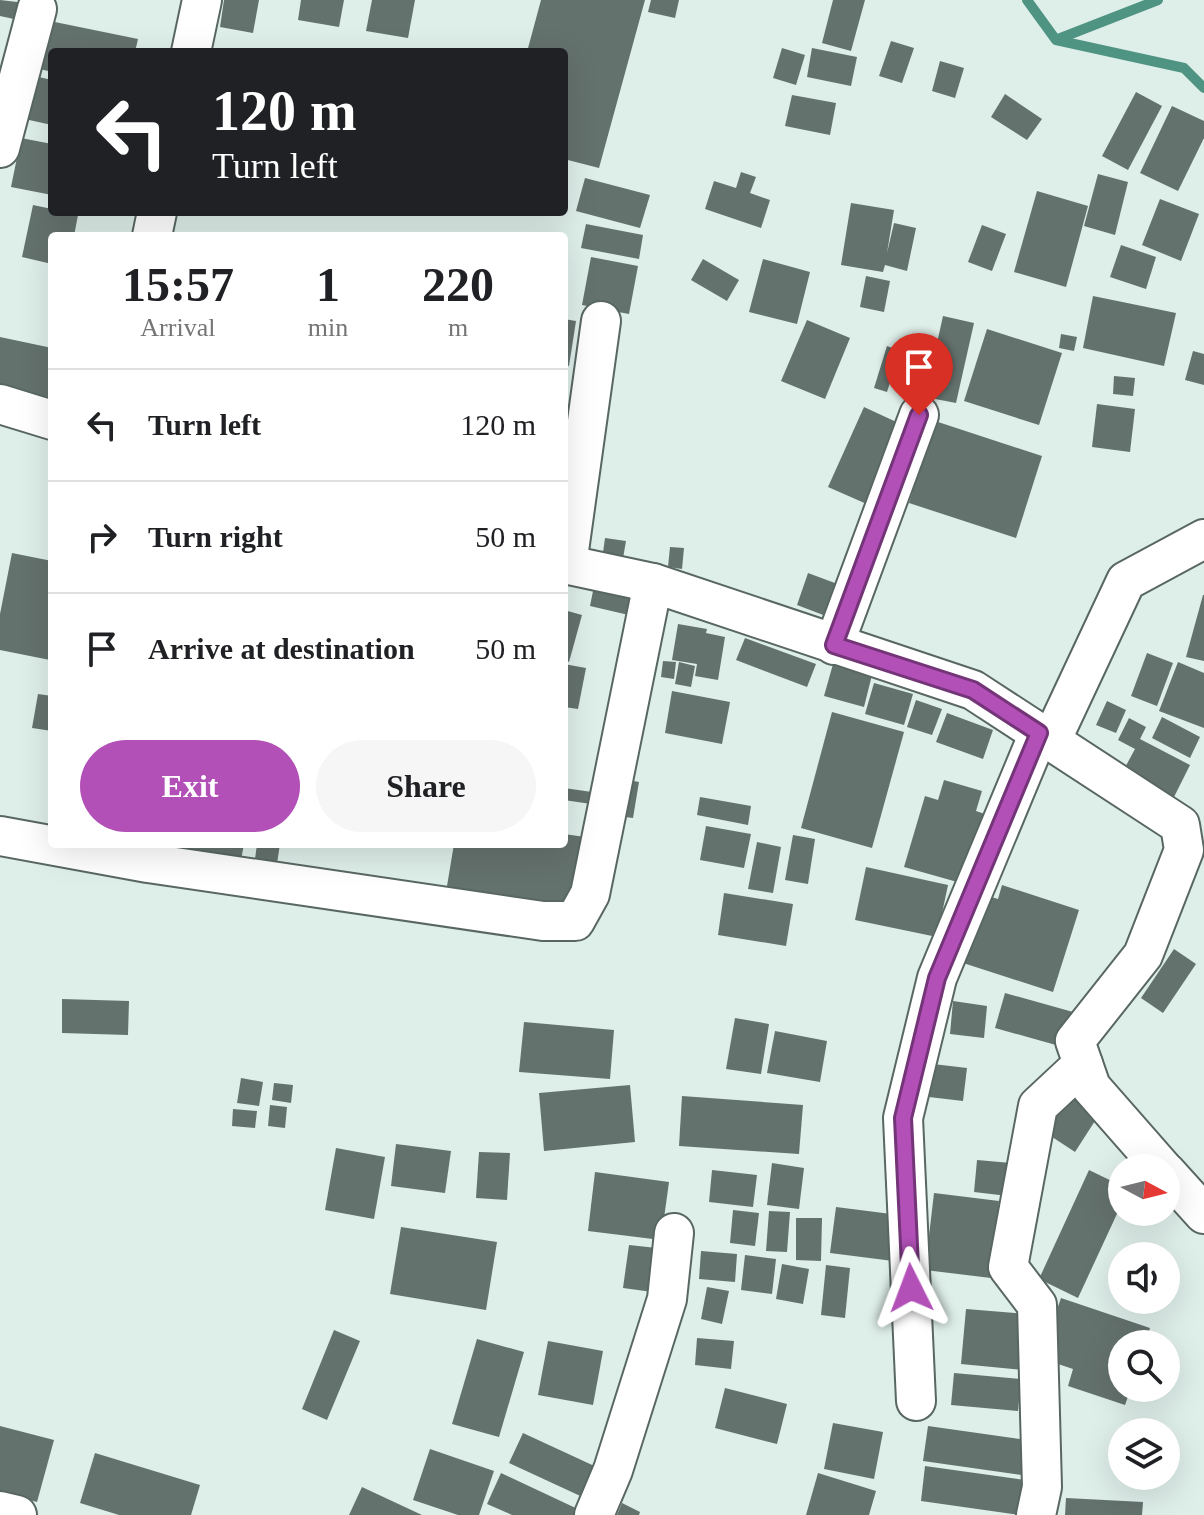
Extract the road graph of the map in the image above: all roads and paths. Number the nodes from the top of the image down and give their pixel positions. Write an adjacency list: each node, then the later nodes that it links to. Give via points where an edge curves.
1 (202, 0): 3 (street)
2 (37, 9): 4 (street)
3 (192, 48)
4 (0, 148)
5 (601, 321): 10 (street)
6 (0, 404): 8 (street)
7 (919, 415): 13 (street)
8 (48, 419)
9 (1204, 539): 14 (street, via 1126,581)
10 (568, 551)
11 (568, 565): 12 (street)
12 (653, 583): 13 (street); 17 (street, via 590,894 575,921 543,921)
13 (834, 645): 14 (street, via 973,690)
14 (1045, 737): 18 (street, via 1180,825 1184,850 1143,955 1075,1041); 23 (street, via 937,978 903,1118)
15 (0, 836): 16 (street)
16 (48, 845)
17 (66, 848)
18 (1083, 1064): 19 (street, via 1091,1087); 27 (street, via 1038,1106 1008,1267 1037,1305 1042,1487)
19 (1150, 1154)
20 (1180, 1188): 21 (street)
21 (1204, 1214)
22 (674, 1233): 26 (street, via 667,1299)
23 (916, 1401)
24 (0, 1511): 25 (street)
25 (17, 1515)
26 (594, 1515)
27 (1036, 1515)

